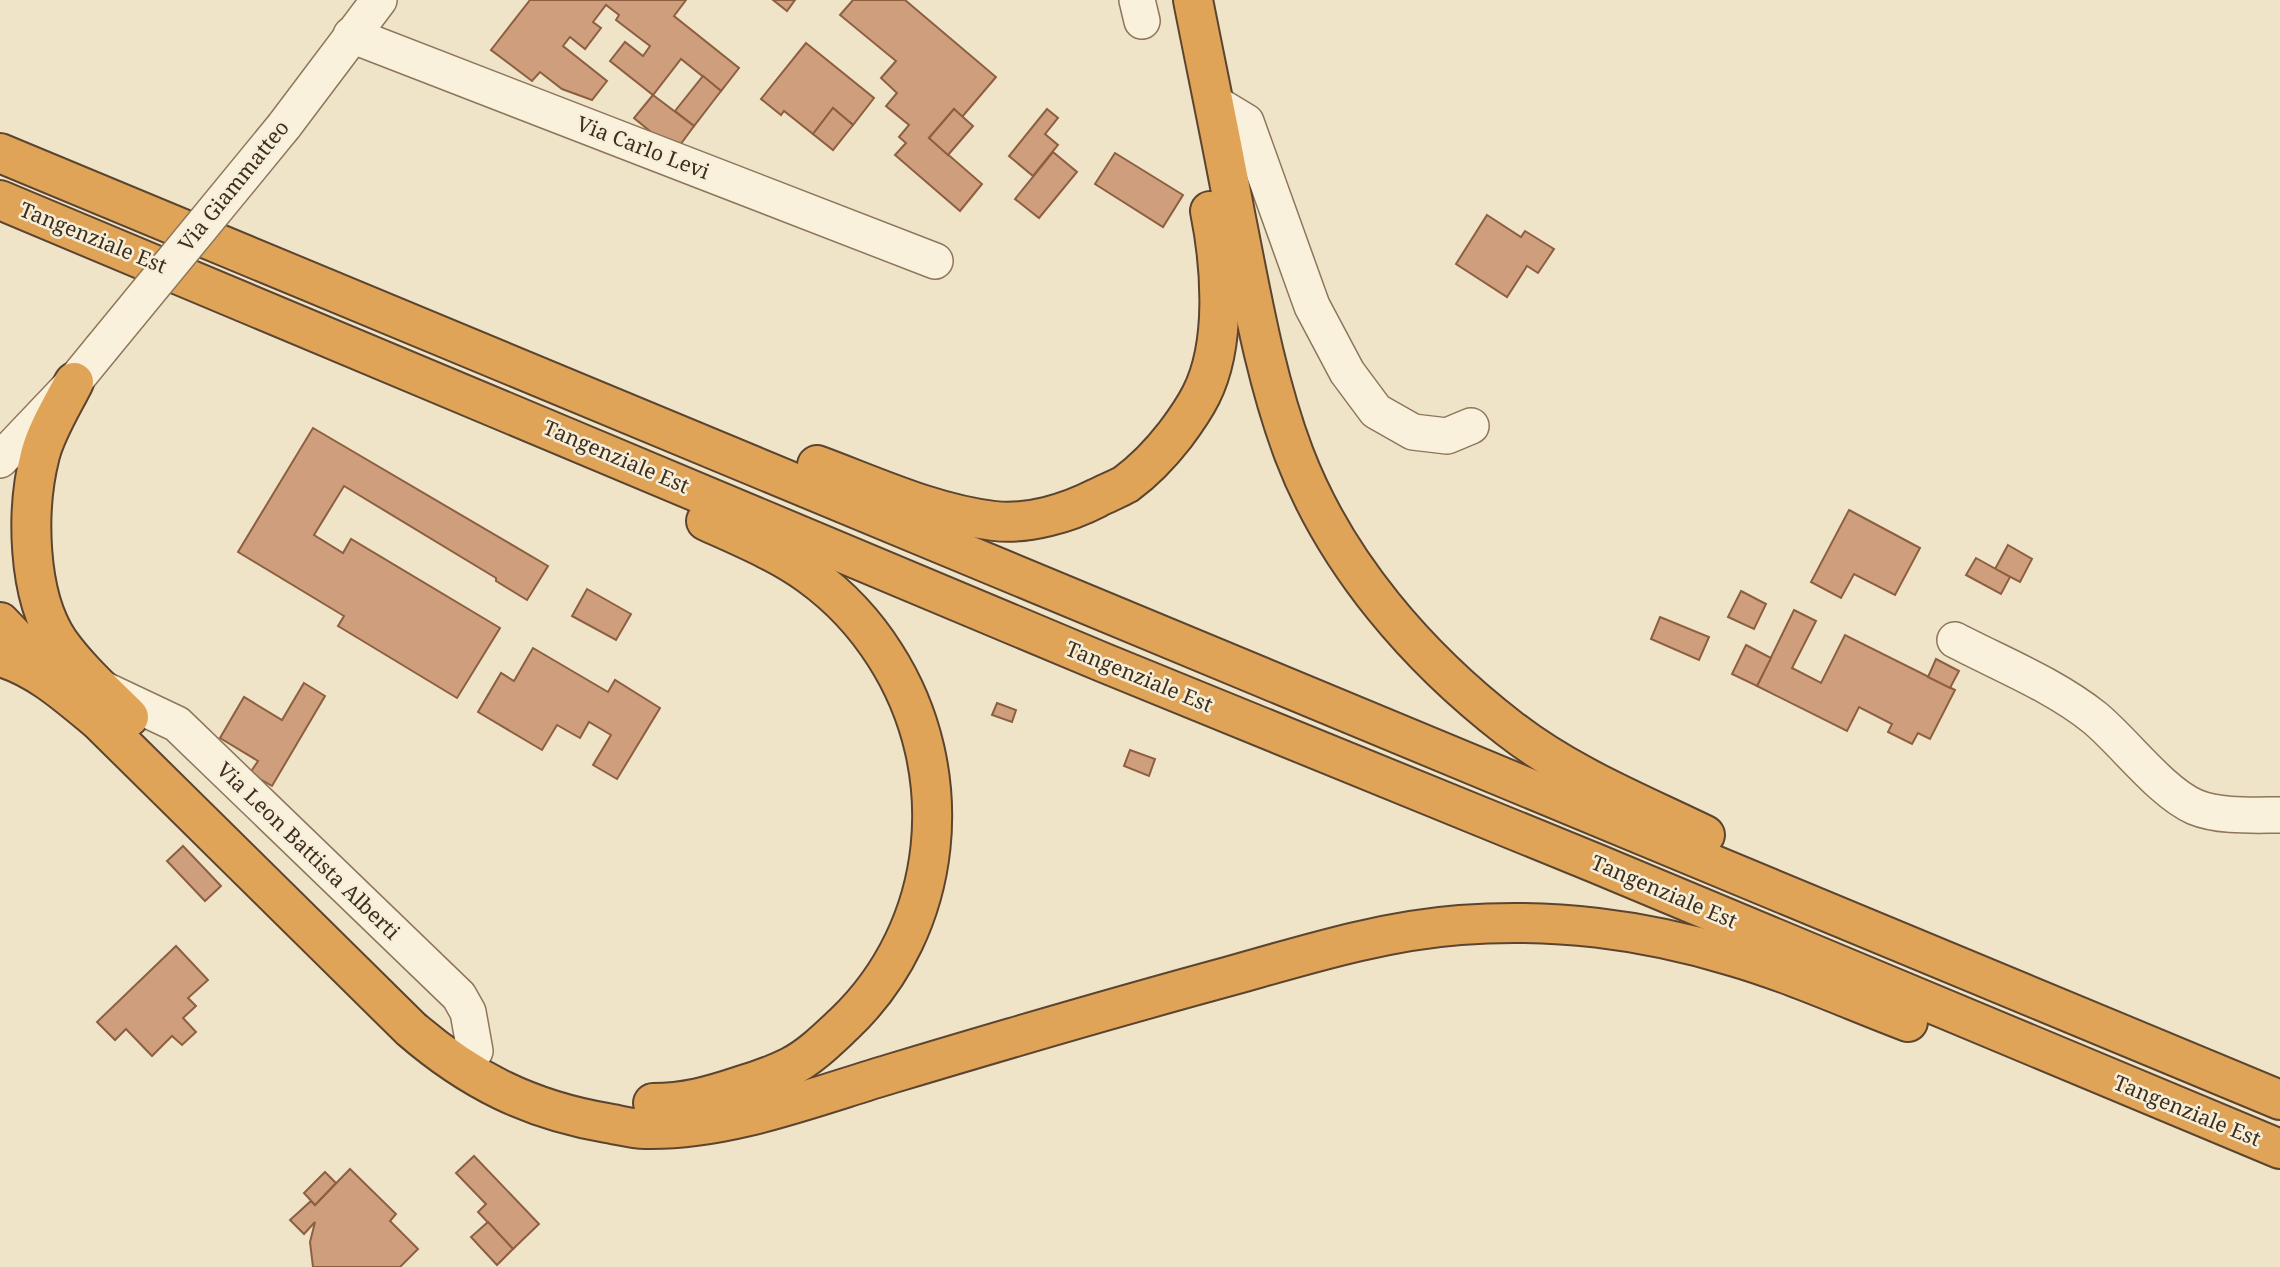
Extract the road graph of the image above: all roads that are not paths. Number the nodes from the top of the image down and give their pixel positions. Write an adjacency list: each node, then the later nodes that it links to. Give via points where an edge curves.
1 (379, 0): 4 (street, Via Giammatteo)
2 (1193, 0): 5 (highway)
3 (1149, 7): 12 (highway, via 1216,240 1219,316 1216,350 1202,393 1159,456 1125,484 1072,509 997,522 926,505 711,427)
4 (351, 35): 8 (street, Via Carlo Levi); 9 (street, Via Giammatteo, bridge, via 284,126)
5 (1213, 102): 11 (street, via 1246,122 1312,306 1347,372 1376,411 1413,432 1447,436); 19 (highway, via 1262,344 1294,454 1316,502 1374,595 1402,631 1511,730 1578,773 1799,881)
6 (0, 153): 12 (highway, Tangenziale Est)
7 (0, 200): 10 (highway, Tangenziale Est)
8 (935, 261)
9 (74, 382): 13 (street, Via Giammatteo); 17 (highway, via 40,452 32,489 33,555 46,617)
10 (514, 413): 17 (highway, via 542,442 809,574 863,625 904,687 919,724 933,800 926,874 915,916 875,992 821,1046 791,1066 680,1103 641,1103 569,1092 499,1065 436,1022); 21 (highway, Tangenziale Est)
11 (1471, 426)
12 (662, 428): 19 (highway, Tangenziale Est)
13 (0, 460)
14 (0, 622): 17 (highway)
15 (1955, 640): 18 (street, via 2049,688 2094,717 2175,794 2196,807 2235,815)
16 (0, 657): 17 (highway)
17 (88, 694): 21 (highway, via 99,721 411,1029 438,1052 501,1091 576,1118 643,1130 739,1119 1345,945 1459,925 1531,922 1594,926 1671,939 1735,957 2108,1098)
18 (2280, 815)
19 (1823, 910): 20 (highway, Tangenziale Est)
20 (2280, 1100)
21 (2175, 1106): 22 (highway, Tangenziale Est)
22 (2280, 1149)

